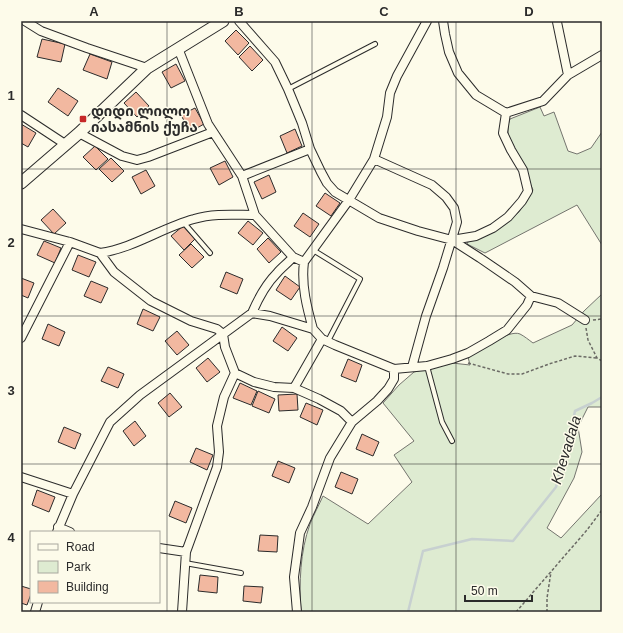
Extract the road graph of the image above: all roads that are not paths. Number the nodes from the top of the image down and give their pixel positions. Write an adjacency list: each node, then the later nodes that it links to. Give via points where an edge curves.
1 (25, 21): 10 (street, via 41,31)
2 (224, 21): 8 (street)
3 (239, 21): 12 (street, via 275,62)
4 (427, 21): 19 (street, via 390,93 388,117)
5 (443, 21): 13 (street, via 449,52 458,73 476,95)
6 (557, 22): 11 (street)
7 (375, 44): 12 (lane)
8 (178, 48): 10 (street); 15 (street)
9 (602, 55): 11 (street)
10 (147, 68): 16 (street)
11 (568, 75): 13 (street, via 543,101)
12 (288, 89): 18 (street)
13 (506, 113): 26 (street, via 503,134 523,170 528,191 508,217 493,228 476,236)
14 (21, 115): 17 (street)
15 (212, 132): 16 (street, via 137,160 122,156); 20 (street)
16 (79, 133): 17 (street)
17 (65, 144): 21 (street)
18 (310, 149): 20 (street); 22 (street, via 327,183 335,192)
19 (374, 159): 22 (street); 26 (street, via 432,185 446,197 454,208 457,222)
20 (242, 176): 23 (street)
21 (21, 183)
22 (350, 200): 26 (street, via 379,218); 28 (street)
23 (255, 215): 24 (street, via 221,214); 31 (street)
24 (184, 222): 29 (street, via 128,246); 30 (lane)
25 (21, 229): 27 (street)
26 (452, 240): 33 (street, via 515,282); 41 (street)
27 (70, 242): 29 (street); 38 (street)
28 (313, 250): 32 (street); 39 (lane, via 360,279)
29 (100, 253): 37 (street, via 114,272 151,301 217,329)
30 (210, 253)
31 (293, 258): 32 (street); 34 (street, via 266,287)
32 (304, 262): 36 (street, via 303,282)
33 (531, 296): 35 (street, via 558,303); 40 (street, via 507,330 468,353)
34 (252, 314): 36 (street, via 270,316); 37 (street)
35 (585, 320)
36 (312, 330): 39 (street)
37 (223, 334): 43 (street, via 225,347); 48 (street, via 140,395 110,422)
38 (21, 338)
39 (325, 340): 42 (street); 44 (street)
40 (427, 366): 41 (street); 46 (lane, via 442,422)
41 (412, 367): 42 (street)
42 (394, 369): 45 (street, via 394,379 388,389)
43 (236, 373): 44 (street, via 254,382); 51 (street, via 224,397 217,426 217,468)
44 (294, 388): 45 (street, via 319,399)
45 (352, 422): 55 (street, via 330,458 300,533 294,577)
46 (452, 441)
47 (21, 477): 48 (street)
48 (73, 494): 49 (street)
49 (58, 530)
50 (160, 548): 51 (street)
51 (186, 552): 52 (street)
52 (185, 563): 53 (lane); 54 (street)
53 (241, 573)
54 (182, 612)
55 (296, 612)

